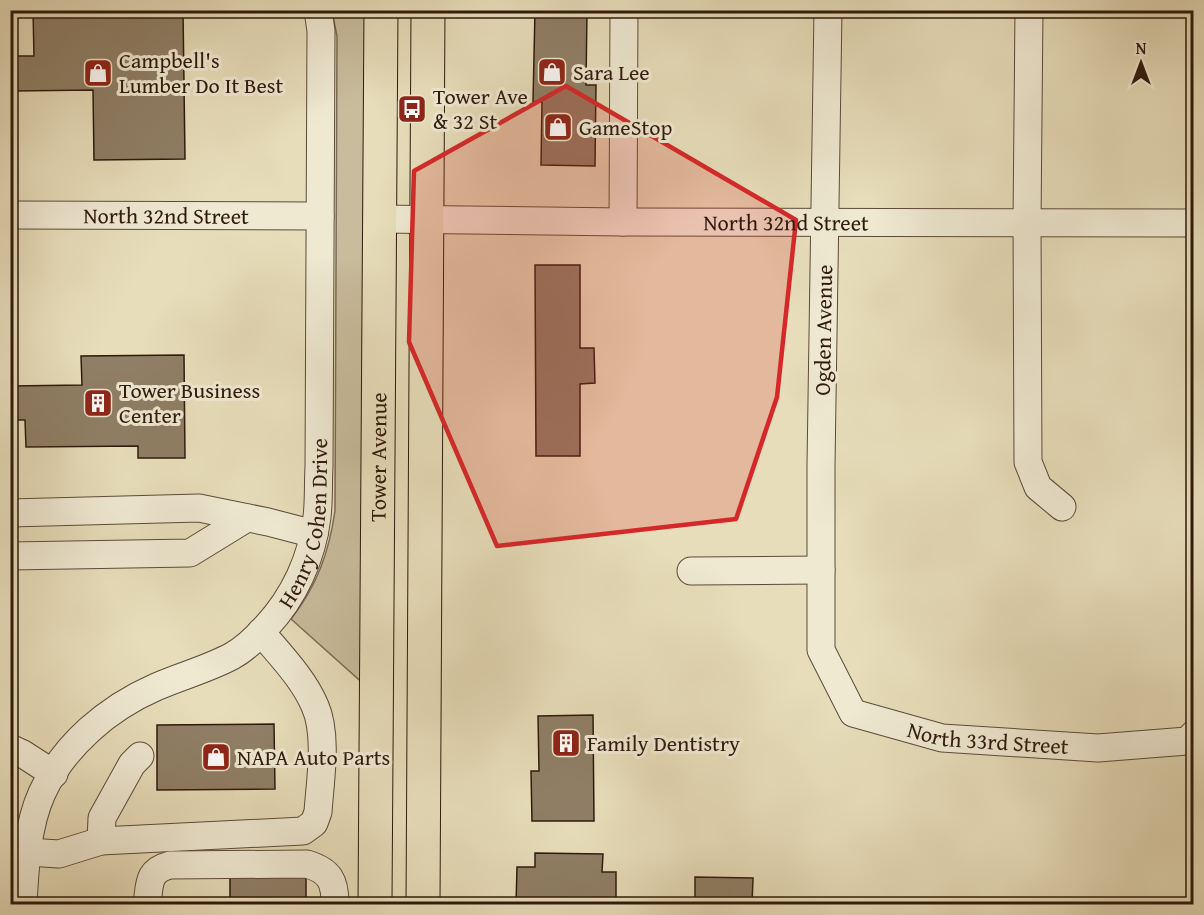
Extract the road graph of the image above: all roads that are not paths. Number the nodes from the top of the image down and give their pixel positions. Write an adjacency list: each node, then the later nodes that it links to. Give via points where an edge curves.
1 (318, 10): 8 (street, Henry Cohen Drive)
2 (381, 10): 9 (main road, Tower Avenue)
3 (428, 10): 10 (main road)
4 (624, 10): 11 (street)
5 (828, 10): 12 (street, Ogden Avenue)
6 (1029, 10): 13 (street)
7 (10, 215): 8 (street, North 32nd Street)
8 (320, 216): 18 (street, Henry Cohen Drive, via 319,467)
9 (380, 219): 10 (street, North 32nd Street); 33 (main road, Tower Avenue)
10 (428, 220): 11 (street, North 32nd Street); 34 (main road)
11 (623, 222): 12 (street, North 32nd Street)
12 (825, 222): 13 (street, North 32nd Street); 20 (street, Ogden Avenue)
13 (1027, 222): 14 (street, North 32nd Street); 15 (street, via 1028,462 1038,487)
14 (1194, 223)
15 (1062, 507)
16 (10, 513): 17 (street, via 199,508)
17 (247, 518): 18 (street); 19 (street, via 190,553)
18 (314, 534): 22 (street, Henry Cohen Drive, via 286,604)
19 (10, 556)
20 (821, 570): 21 (street); 23 (street, Ogden Avenue)
21 (691, 571)
22 (261, 632): 27 (street, Henry Cohen Drive, via 233,656 129,700 83,735 66,752); 28 (street, via 299,677 316,708 322,735 314,823 303,831)
23 (821, 650): 24 (street, North 33rd Street, via 853,713 942,738 1098,748 1186,741)
24 (1194, 734)
25 (10, 748): 27 (street)
26 (140, 756): 28 (street, via 102,818)
27 (54, 774): 29 (street, Henry Cohen Drive, via 42,793)
28 (101, 841): 29 (street, via 59,854)
29 (28, 852): 30 (street, Henry Cohen Drive)
30 (23, 904)
31 (147, 904): 32 (street, via 151,876 158,868 170,865 307,864 330,877 336,889)
32 (336, 904)
33 (375, 904)
34 (423, 904)

